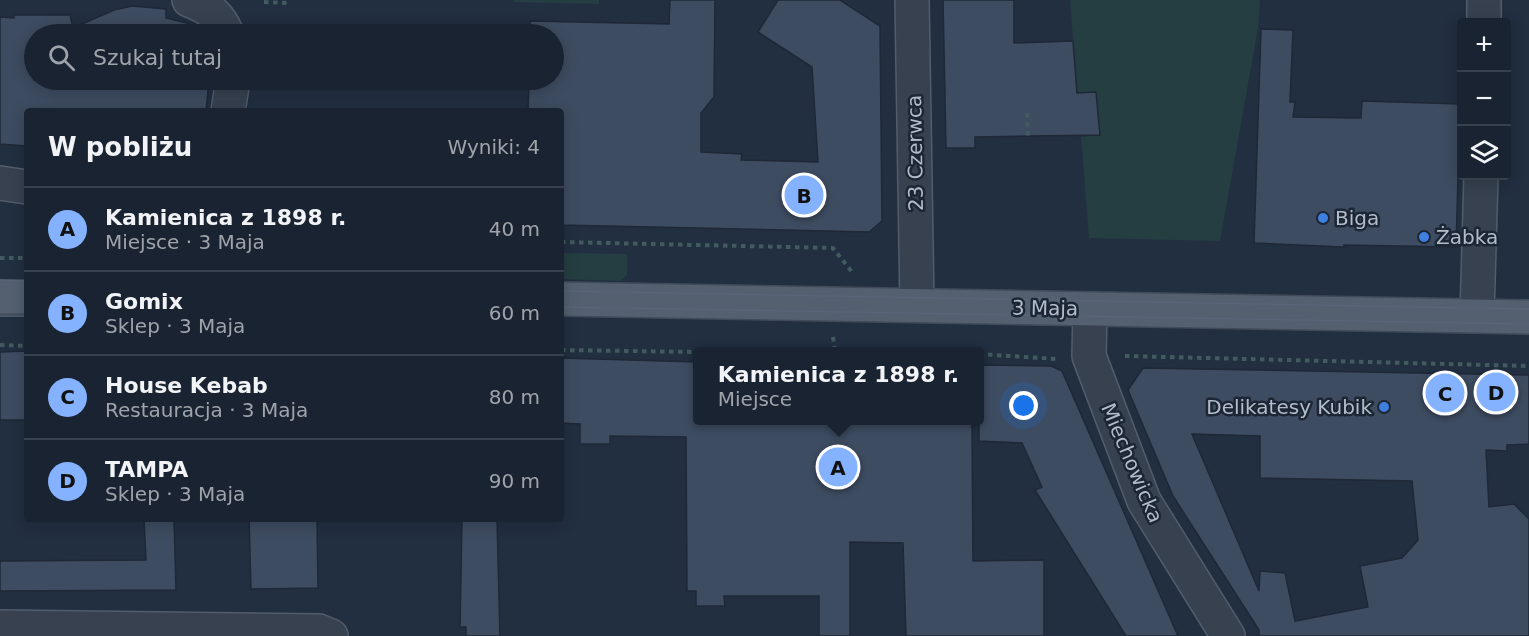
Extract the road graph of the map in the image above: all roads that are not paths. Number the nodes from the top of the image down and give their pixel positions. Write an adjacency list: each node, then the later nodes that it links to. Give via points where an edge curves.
1 (189, 0): 5 (street, via 207,7)
2 (1484, 0): 4 (street)
3 (909, 1): 14 (street, 23 Czerwca)
4 (1484, 18)
5 (223, 24)
6 (231, 90): 7 (street)
7 (228, 108)
8 (1481, 180): 16 (street)
9 (0, 183): 10 (street)
10 (24, 187)
11 (0, 297): 12 (main road)
12 (24, 297)
13 (564, 299): 14 (main road, 3 Maja)
14 (917, 305): 15 (main road, 3 Maja)
15 (1090, 309): 16 (main road, 3 Maja); 20 (street, Miechowicka, via 1089,356 1144,501)
16 (1477, 316): 17 (main road, 3 Maja)
17 (1529, 317)
18 (0, 627): 19 (street, via 319,631)
19 (331, 636)
20 (1228, 636)

